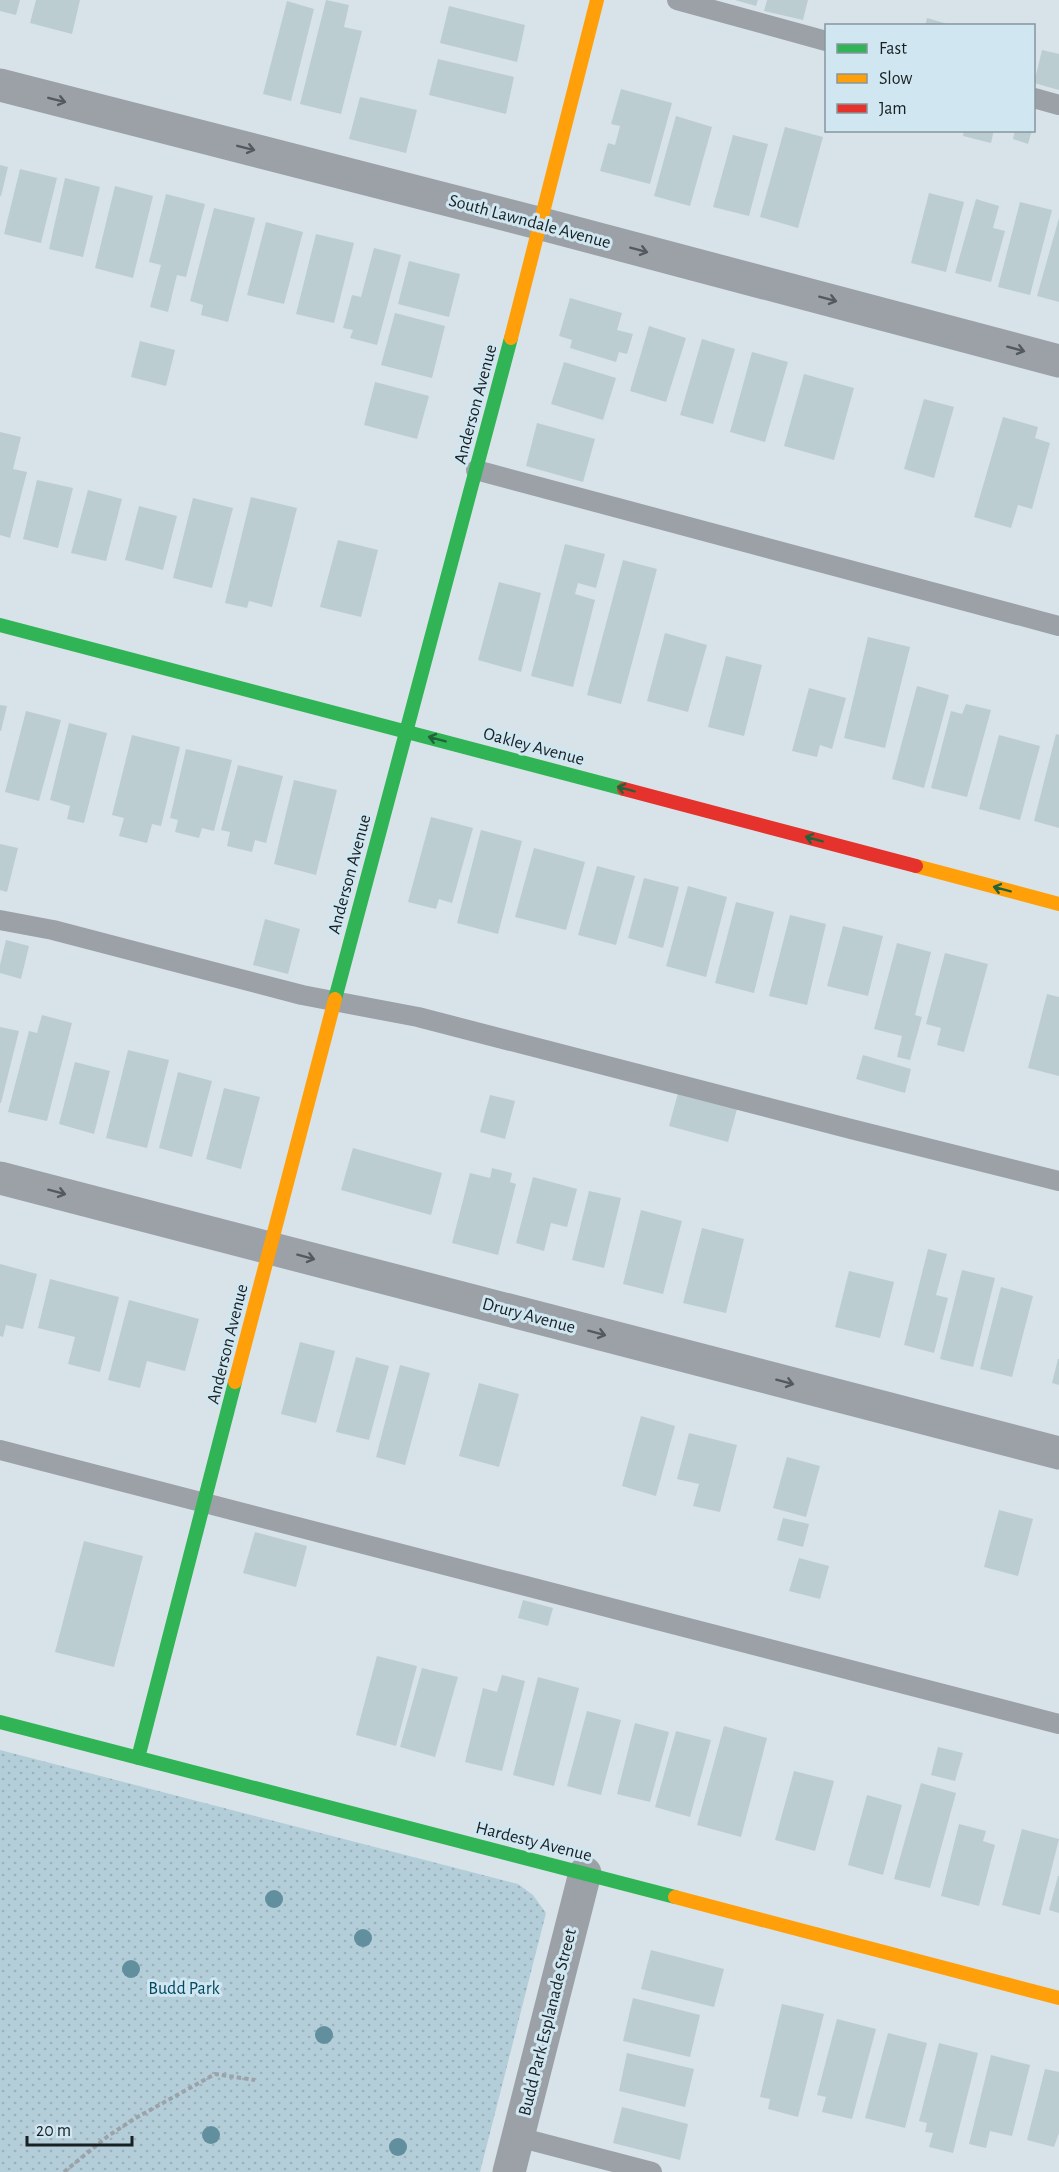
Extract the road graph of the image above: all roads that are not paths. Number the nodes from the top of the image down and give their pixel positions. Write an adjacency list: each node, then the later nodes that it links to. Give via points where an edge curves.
1 (597, 0): 7 (street, Anderson Avenue)
2 (677, 0): 3 (lane)
3 (825, 41)
4 (0, 85): 7 (street, South Lawndale Avenue, one-way to 7)
5 (1035, 98): 6 (lane)
6 (1059, 105)
7 (542, 224): 8 (street, South Lawndale Avenue, one-way to 8); 9 (street, Anderson Avenue)
8 (1059, 361)
9 (476, 470): 11 (lane); 12 (street, Anderson Avenue)
10 (0, 625): 12 (street, Oakley Avenue)
11 (1059, 626)
12 (406, 731): 13 (street, Oakley Avenue, one-way to 12); 15 (street, Anderson Avenue)
13 (1059, 904)
14 (0, 920): 15 (lane)
15 (334, 1000): 17 (lane, via 418,1017); 18 (street, Anderson Avenue)
16 (0, 1178): 18 (street, Drury Avenue, one-way to 18)
17 (1059, 1181)
18 (269, 1248): 20 (street, Drury Avenue, one-way to 20); 21 (street, Anderson Avenue)
19 (0, 1450): 21 (lane)
20 (1059, 1453)
21 (206, 1503): 23 (lane); 24 (street, Anderson Avenue)
22 (0, 1722): 24 (street, Hardesty Avenue)
23 (1059, 1724)
24 (138, 1758): 25 (street, Hardesty Avenue)
25 (585, 1873): 26 (street, Hardesty Avenue); 27 (street, Budd Park Esplanade Street)
26 (1059, 1998)
27 (518, 2137): 28 (street, Budd Park Esplanade Street); 29 (lane)
28 (509, 2172)
29 (652, 2172)

